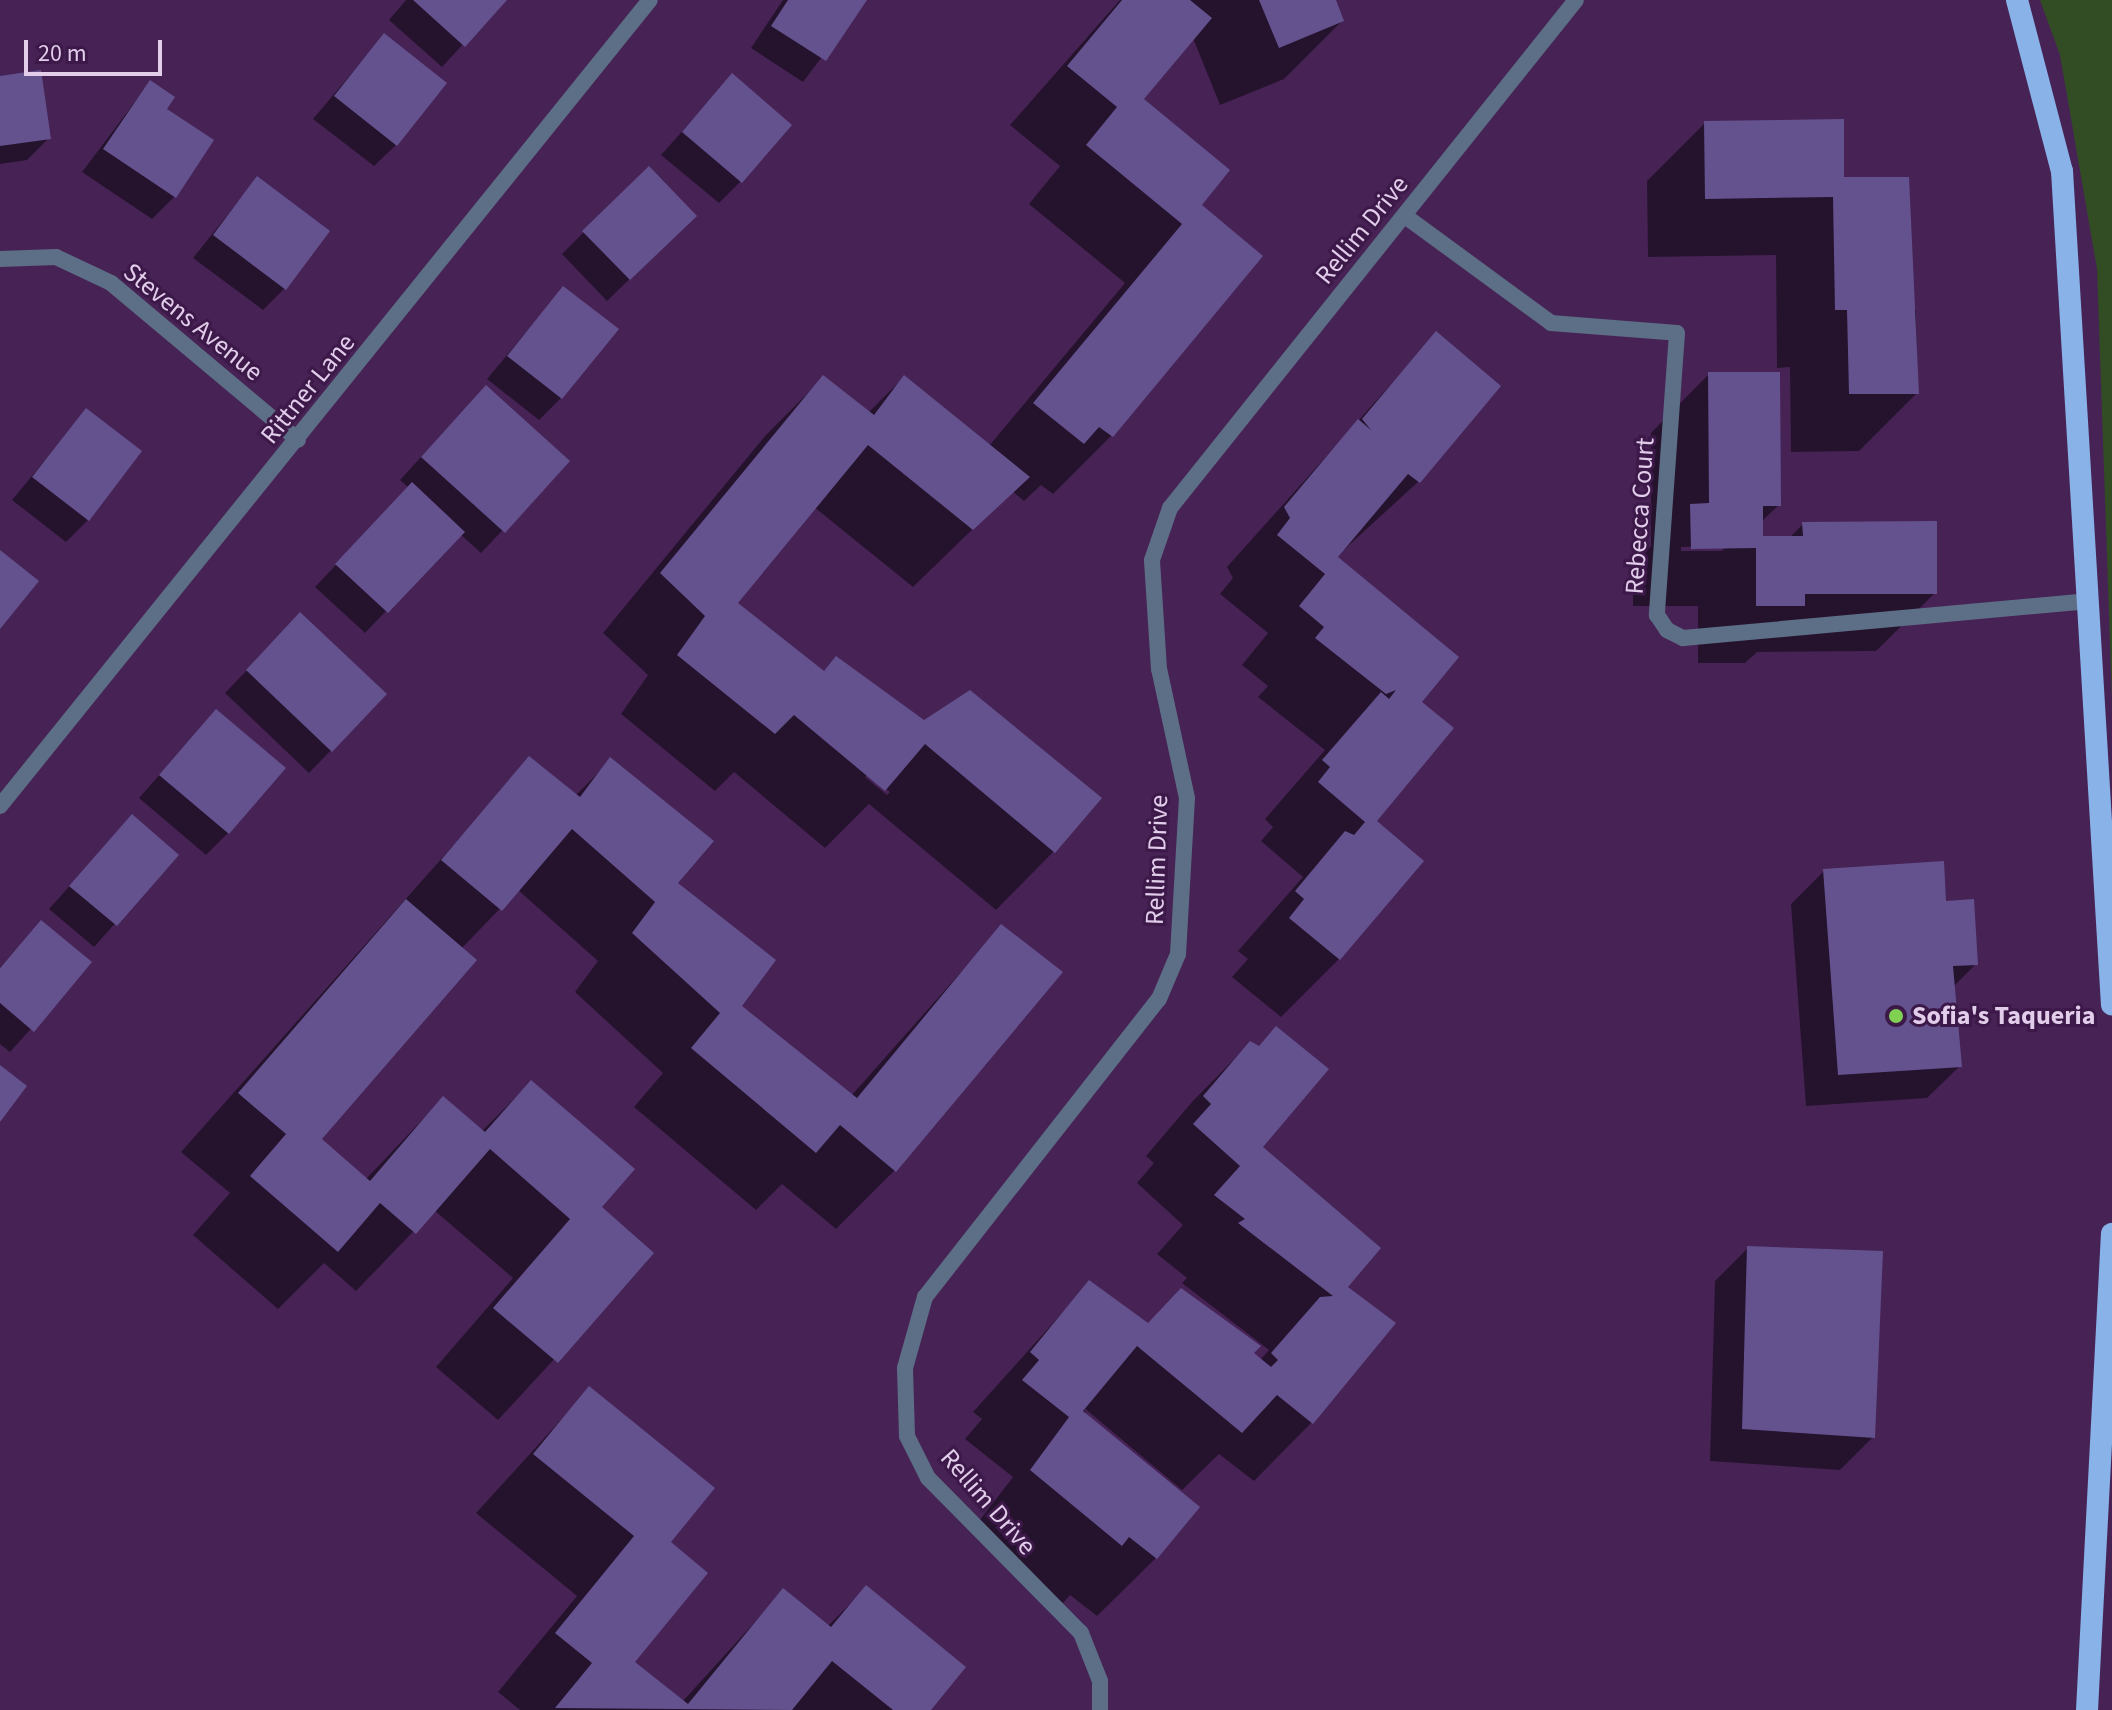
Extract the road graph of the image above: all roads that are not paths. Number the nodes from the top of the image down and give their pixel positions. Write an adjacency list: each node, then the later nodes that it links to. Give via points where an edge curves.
1 (650, 0): 6 (street, Rittner Lane)
2 (1576, 0): 4 (street, Rellim Drive)
3 (2017, 0): 7 (highway, via 2062,171)
4 (1405, 216): 7 (street, Rebecca Court, via 1551,323 1677,333 1657,615 1667,630 1683,638); 11 (street, Rellim Drive, via 1170,508 1152,560 1159,669 1187,798 1178,954 1159,999 925,1297 905,1368 907,1436 928,1478 1081,1633 1100,1681)
5 (0, 259): 6 (street, Stevens Avenue, via 56,257 111,283)
6 (298, 440): 8 (street, Rittner Lane)
7 (2089, 601): 9 (highway)
8 (0, 806)
9 (2112, 1005)
10 (2112, 1234): 12 (highway)
11 (1100, 1710)
12 (2087, 1710)

